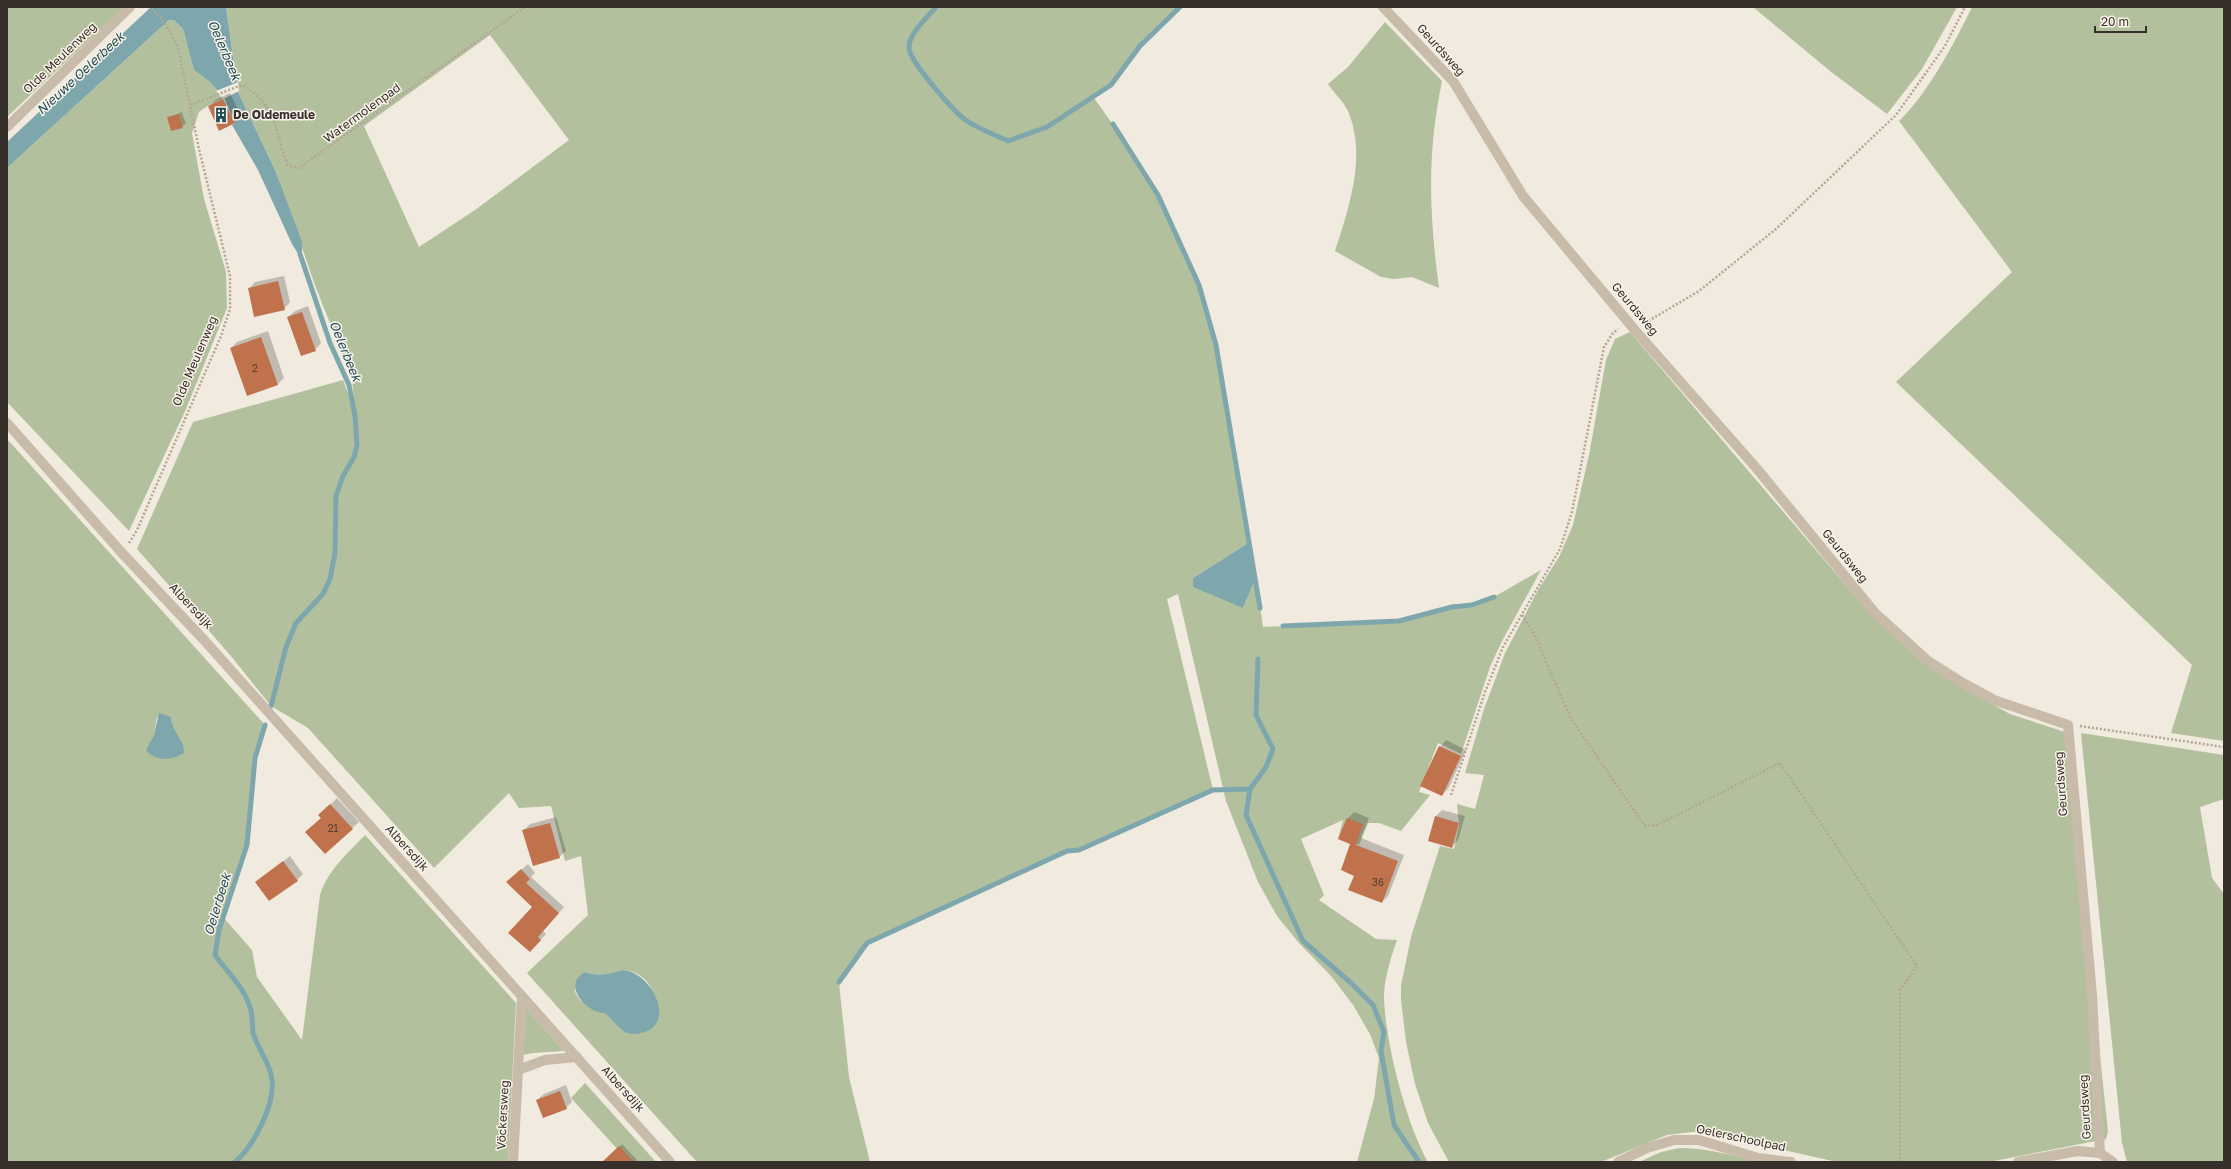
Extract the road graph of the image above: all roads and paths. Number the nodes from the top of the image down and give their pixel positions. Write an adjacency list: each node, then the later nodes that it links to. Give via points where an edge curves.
1 (130, 7): 7 (street, Olde Meulenweg)
2 (151, 7): 6 (path, Olde Meulenweg, via 166,25 178,47)
3 (525, 7): 6 (path, Watermolenpad, via 299,168 288,165 266,103 245,86)
4 (1383, 7): 8 (street, Geurdsweg, via 1453,82 1467,101 1517,187)
5 (1965, 7): 8 (path, via 1945,46 1896,115 1776,229 1699,291)
6 (191, 105): 10 (path, Olde Meulenweg, via 230,276 230,309 221,336 137,530)
7 (7, 127)
8 (1632, 326): 11 (path, via 1613,333 1604,347 1572,512 1560,549); 12 (street, Geurdsweg, via 1758,470 1875,613 1902,638 1928,661 1994,700)
9 (7, 423): 10 (street)
10 (122, 553): 15 (street, Albersdijk, via 204,640)
11 (1522, 615): 14 (path, via 1503,647 1490,679); 23 (path, via 1533,632 1570,717 1644,825 1655,826 1780,763 1916,966 1900,990)
12 (2068, 724): 13 (path); 18 (street, Geurdsweg, via 2092,995)
13 (2224, 747)
14 (1451, 795)
15 (522, 998): 16 (street, Albersdijk); 17 (street, Vöckersweg)
16 (577, 1057): 17 (street, Vöckersweg, via 545,1060); 20 (street, Albersdijk)
17 (518, 1070): 19 (street, Vöckersweg)
18 (2100, 1153): 24 (street, via 2078,1151); 25 (street)
19 (513, 1162)
20 (670, 1162)
21 (1618, 1162): 22 (street, Oelerschoolpad, via 1647,1148 1674,1140 1699,1140 1758,1158)
22 (1791, 1162)
23 (1900, 1162)
24 (2018, 1162)
25 (2113, 1162)

